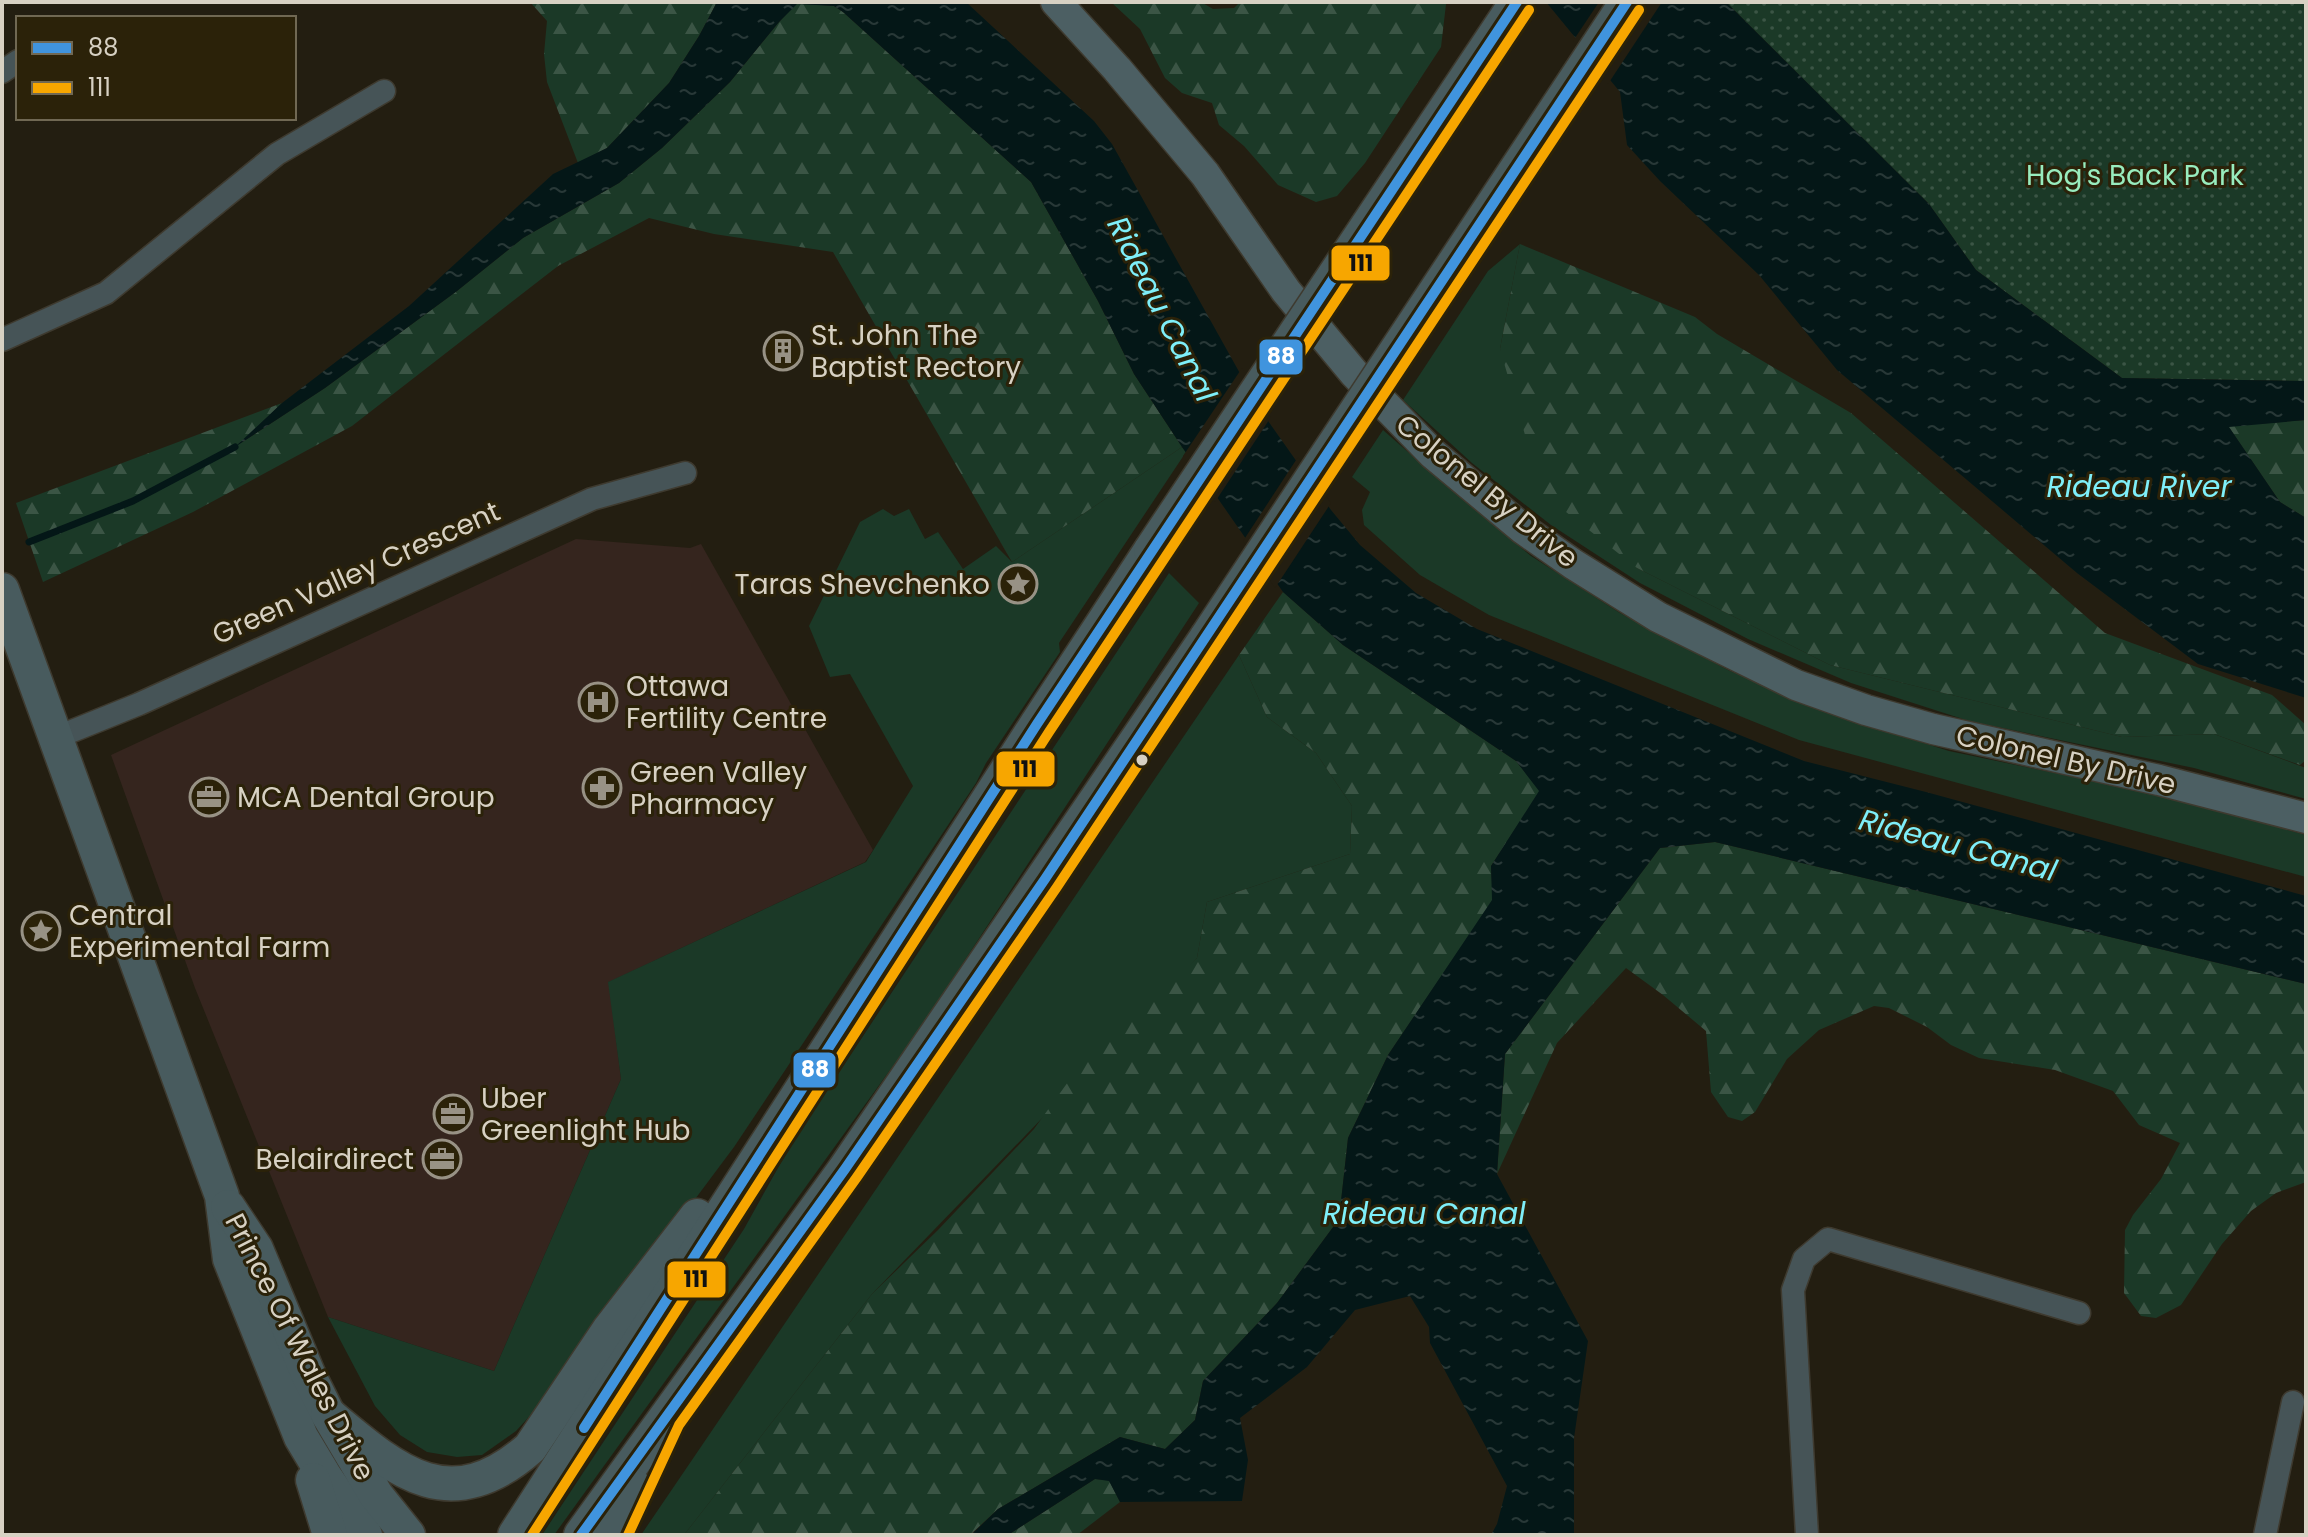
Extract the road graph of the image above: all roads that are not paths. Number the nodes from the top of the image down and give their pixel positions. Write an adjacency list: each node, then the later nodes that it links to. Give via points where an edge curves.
1 (1056, 2): 9 (main road, Colonel By Drive, via 1205,174 1286,291 1363,383 1433,454 1573,564 1658,617 1796,685 1852,705)
2 (1517, 2): 10 (main road, bridge, via 1151,550)
3 (1627, 2): 15 (main road, bridge, via 1207,637 845,1169)
4 (384, 91): 5 (street, via 277,154 106,293)
5 (2, 340)
6 (685, 473): 8 (street, Green Valley Crescent, via 592,499)
7 (2, 590): 8 (main road, Prince Of Wales Drive)
8 (55, 738): 11 (main road, Prince Of Wales Drive)
9 (2306, 818)
10 (815, 1070): 14 (main road, via 609,1330 544,1430 515,1461 479,1480 429,1481 389,1463); 20 (main road)
11 (222, 1196): 14 (main road, Prince Of Wales Drive, via 256,1249); 16 (main road, Prince Of Wales Drive, via 230,1259)
12 (2079, 1313): 23 (street, via 1828,1239 1804,1259 1793,1290)
13 (2293, 1402): 24 (street)
14 (328, 1414): 19 (main road, Prince Of Wales Drive, via 376,1495)
15 (667, 1418): 21 (main road); 22 (main road)
16 (301, 1437): 17 (main road); 18 (main road, Prince Of Wales Drive)
17 (330, 1535)
18 (365, 1535)
19 (408, 1535)
20 (515, 1535)
21 (581, 1535)
22 (613, 1535)
23 (1807, 1535)
24 (2265, 1535)

